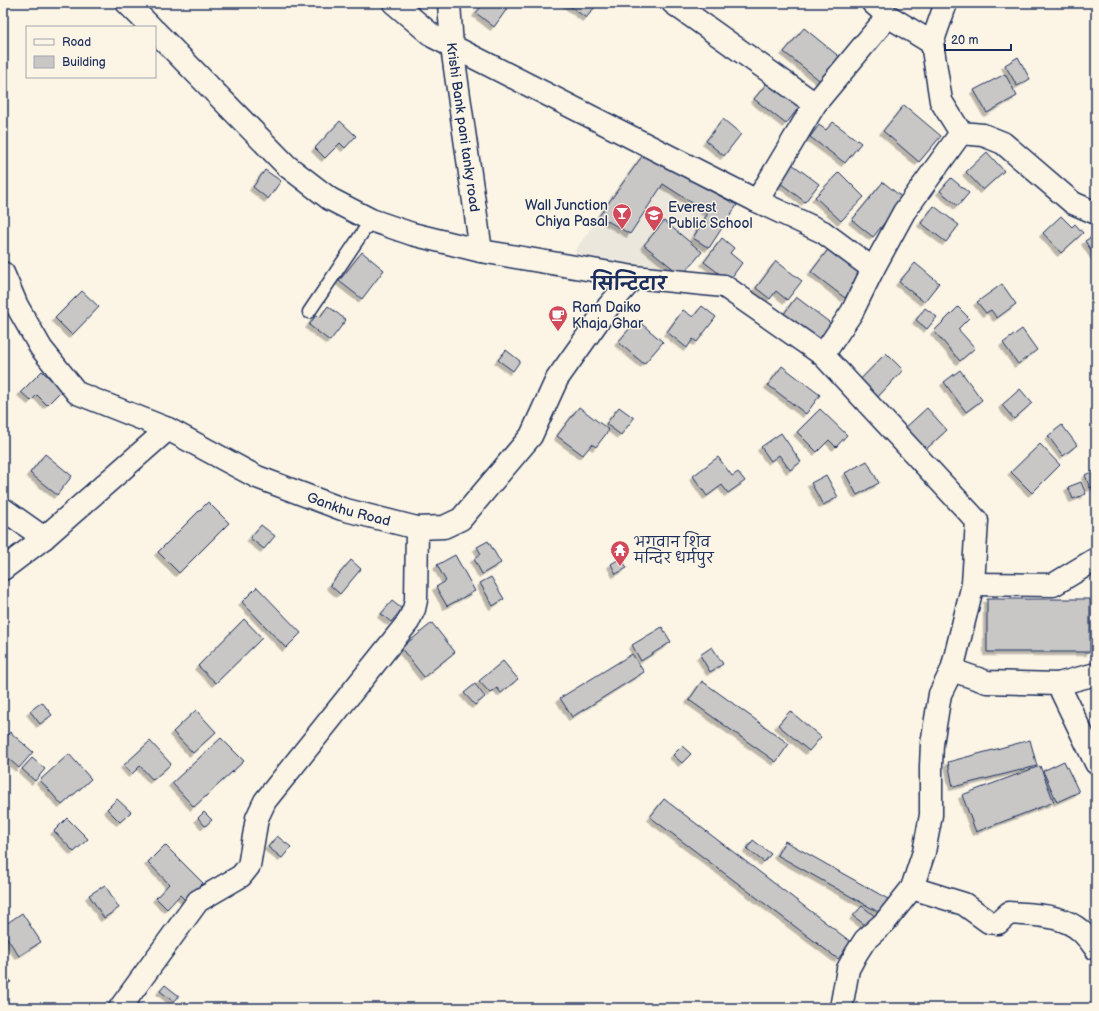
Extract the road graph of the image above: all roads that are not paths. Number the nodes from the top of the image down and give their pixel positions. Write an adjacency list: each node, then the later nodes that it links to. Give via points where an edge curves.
1 (127, 3): 7 (street)
2 (394, 3): 10 (street, via 434,37)
3 (449, 3): 10 (street, Krishi Bank pani tanky road)
4 (673, 3): 11 (street)
5 (946, 3): 9 (street)
6 (880, 10): 9 (street); 11 (street)
7 (150, 26)
8 (156, 32): 15 (street, via 288,166 330,200)
9 (932, 43): 12 (street, via 941,101)
10 (452, 47): 13 (street); 16 (street, Krishi Bank pani tanky road)
11 (815, 104): 13 (street)
12 (961, 133): 14 (street, via 983,135 1003,143 1073,203); 17 (street, via 904,212)
13 (757, 201): 17 (street, via 823,232)
14 (1096, 213)
15 (372, 220): 16 (street, via 412,234); 20 (lane)
16 (481, 251): 19 (street)
17 (873, 269): 21 (street, via 852,312)
18 (3, 273): 22 (street, Gankhu Road, via 17,306 41,348 77,393)
19 (634, 277): 21 (street, via 724,286); 24 (street, Gankhu Road, via 608,307 557,379 531,436 461,519 444,528)
20 (309, 312)
21 (823, 355): 28 (street, via 977,521)
22 (168, 429): 24 (street, Gankhu Road, via 258,477 342,509); 25 (street)
23 (3, 509): 25 (street)
24 (417, 528): 35 (street, via 416,600 408,622 265,801 257,818 249,866 241,876 198,901)
25 (44, 538): 27 (street)
26 (1096, 559): 28 (street, via 1053,585)
27 (3, 569)
28 (973, 584): 29 (street)
29 (952, 670): 31 (street, via 987,682); 33 (street, via 940,694 932,751 931,815 924,852)
30 (1096, 674): 31 (street)
31 (1058, 684): 32 (street)
32 (1096, 763)
33 (912, 888): 34 (street, via 964,904 989,922 998,923 1009,913 1066,922 1082,932); 36 (street, via 885,922 865,940 856,954 848,969)
34 (1096, 949)
35 (120, 1008)
36 (841, 1008)

